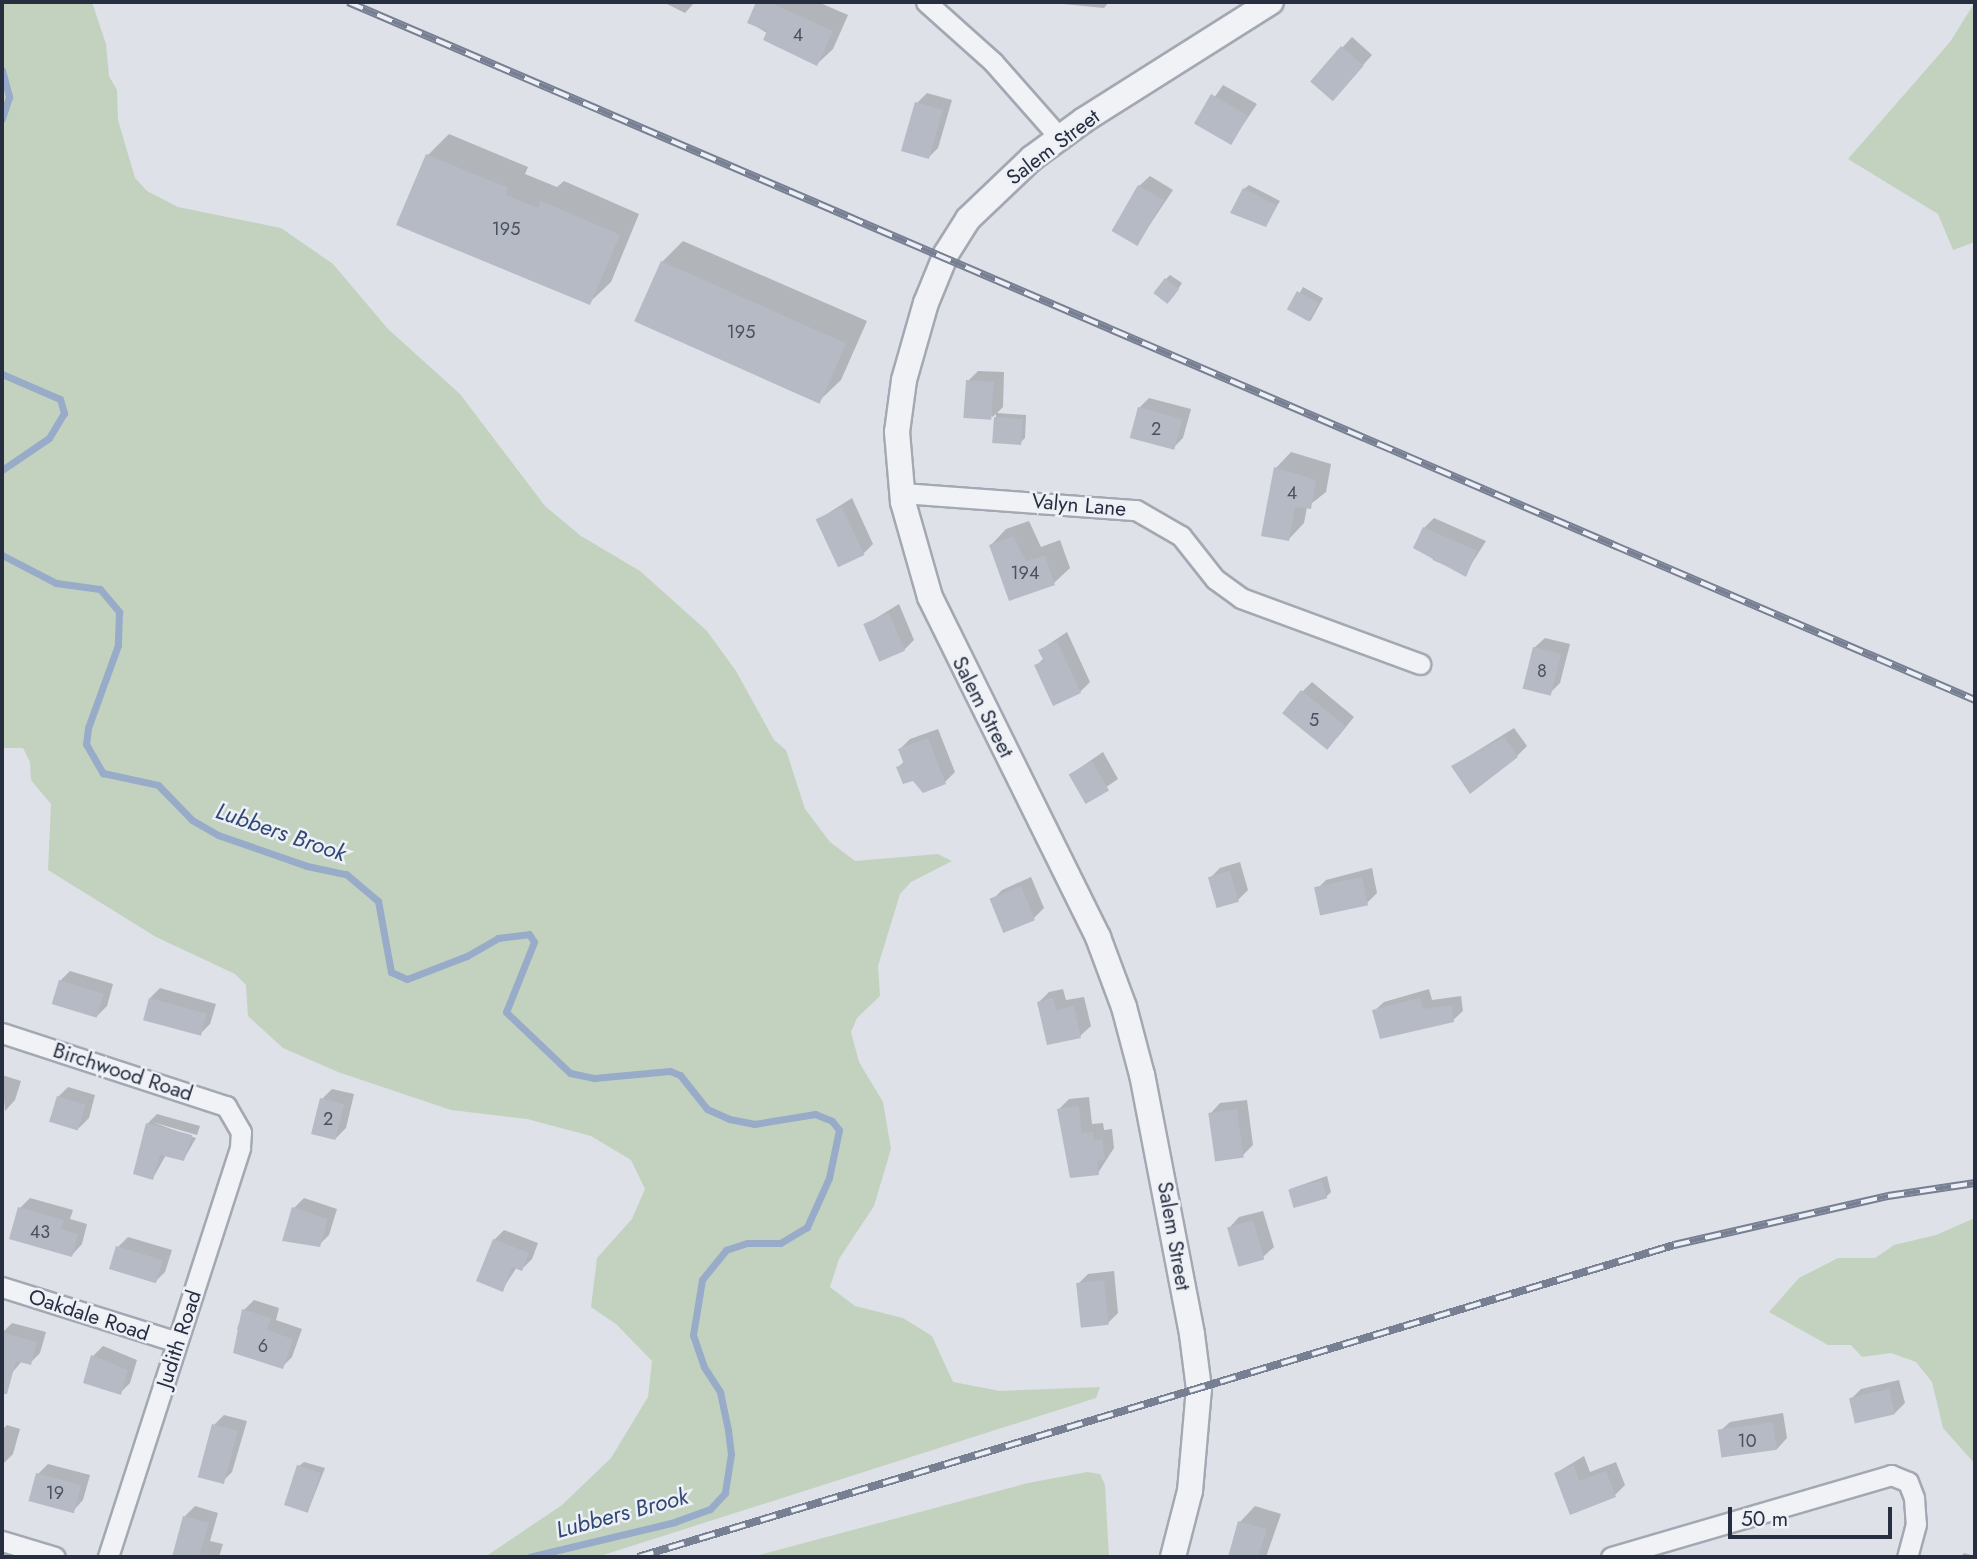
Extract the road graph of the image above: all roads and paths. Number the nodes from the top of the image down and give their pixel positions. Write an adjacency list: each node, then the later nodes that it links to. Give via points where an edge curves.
1 (926, 2): 3 (street, via 993,62)
2 (1271, 2): 3 (street, Salem Street)
3 (1060, 138): 4 (street, Salem Street, via 981,205 944,258 916,332 902,393 897,432)
4 (902, 493): 5 (street, Valyn Lane, via 1136,510 1181,536 1215,579 1241,598); 13 (street, Salem Street, via 934,608 1064,863 1098,937 1132,1036 1165,1187 1199,1389 1190,1491)
5 (1420, 664)
6 (2, 1033): 7 (street, Birchwood Road, via 226,1106)
7 (238, 1120): 9 (street, Judith Road, via 240,1148)
8 (2, 1287): 9 (street, Oakdale Road)
9 (177, 1342): 12 (street, Judith Road)
10 (2, 1541): 11 (street)
11 (55, 1557)
12 (108, 1557)
13 (1173, 1557)
14 (1611, 1557): 15 (street, via 1887,1475 1903,1478 1911,1489 1916,1524)
15 (1907, 1557)

